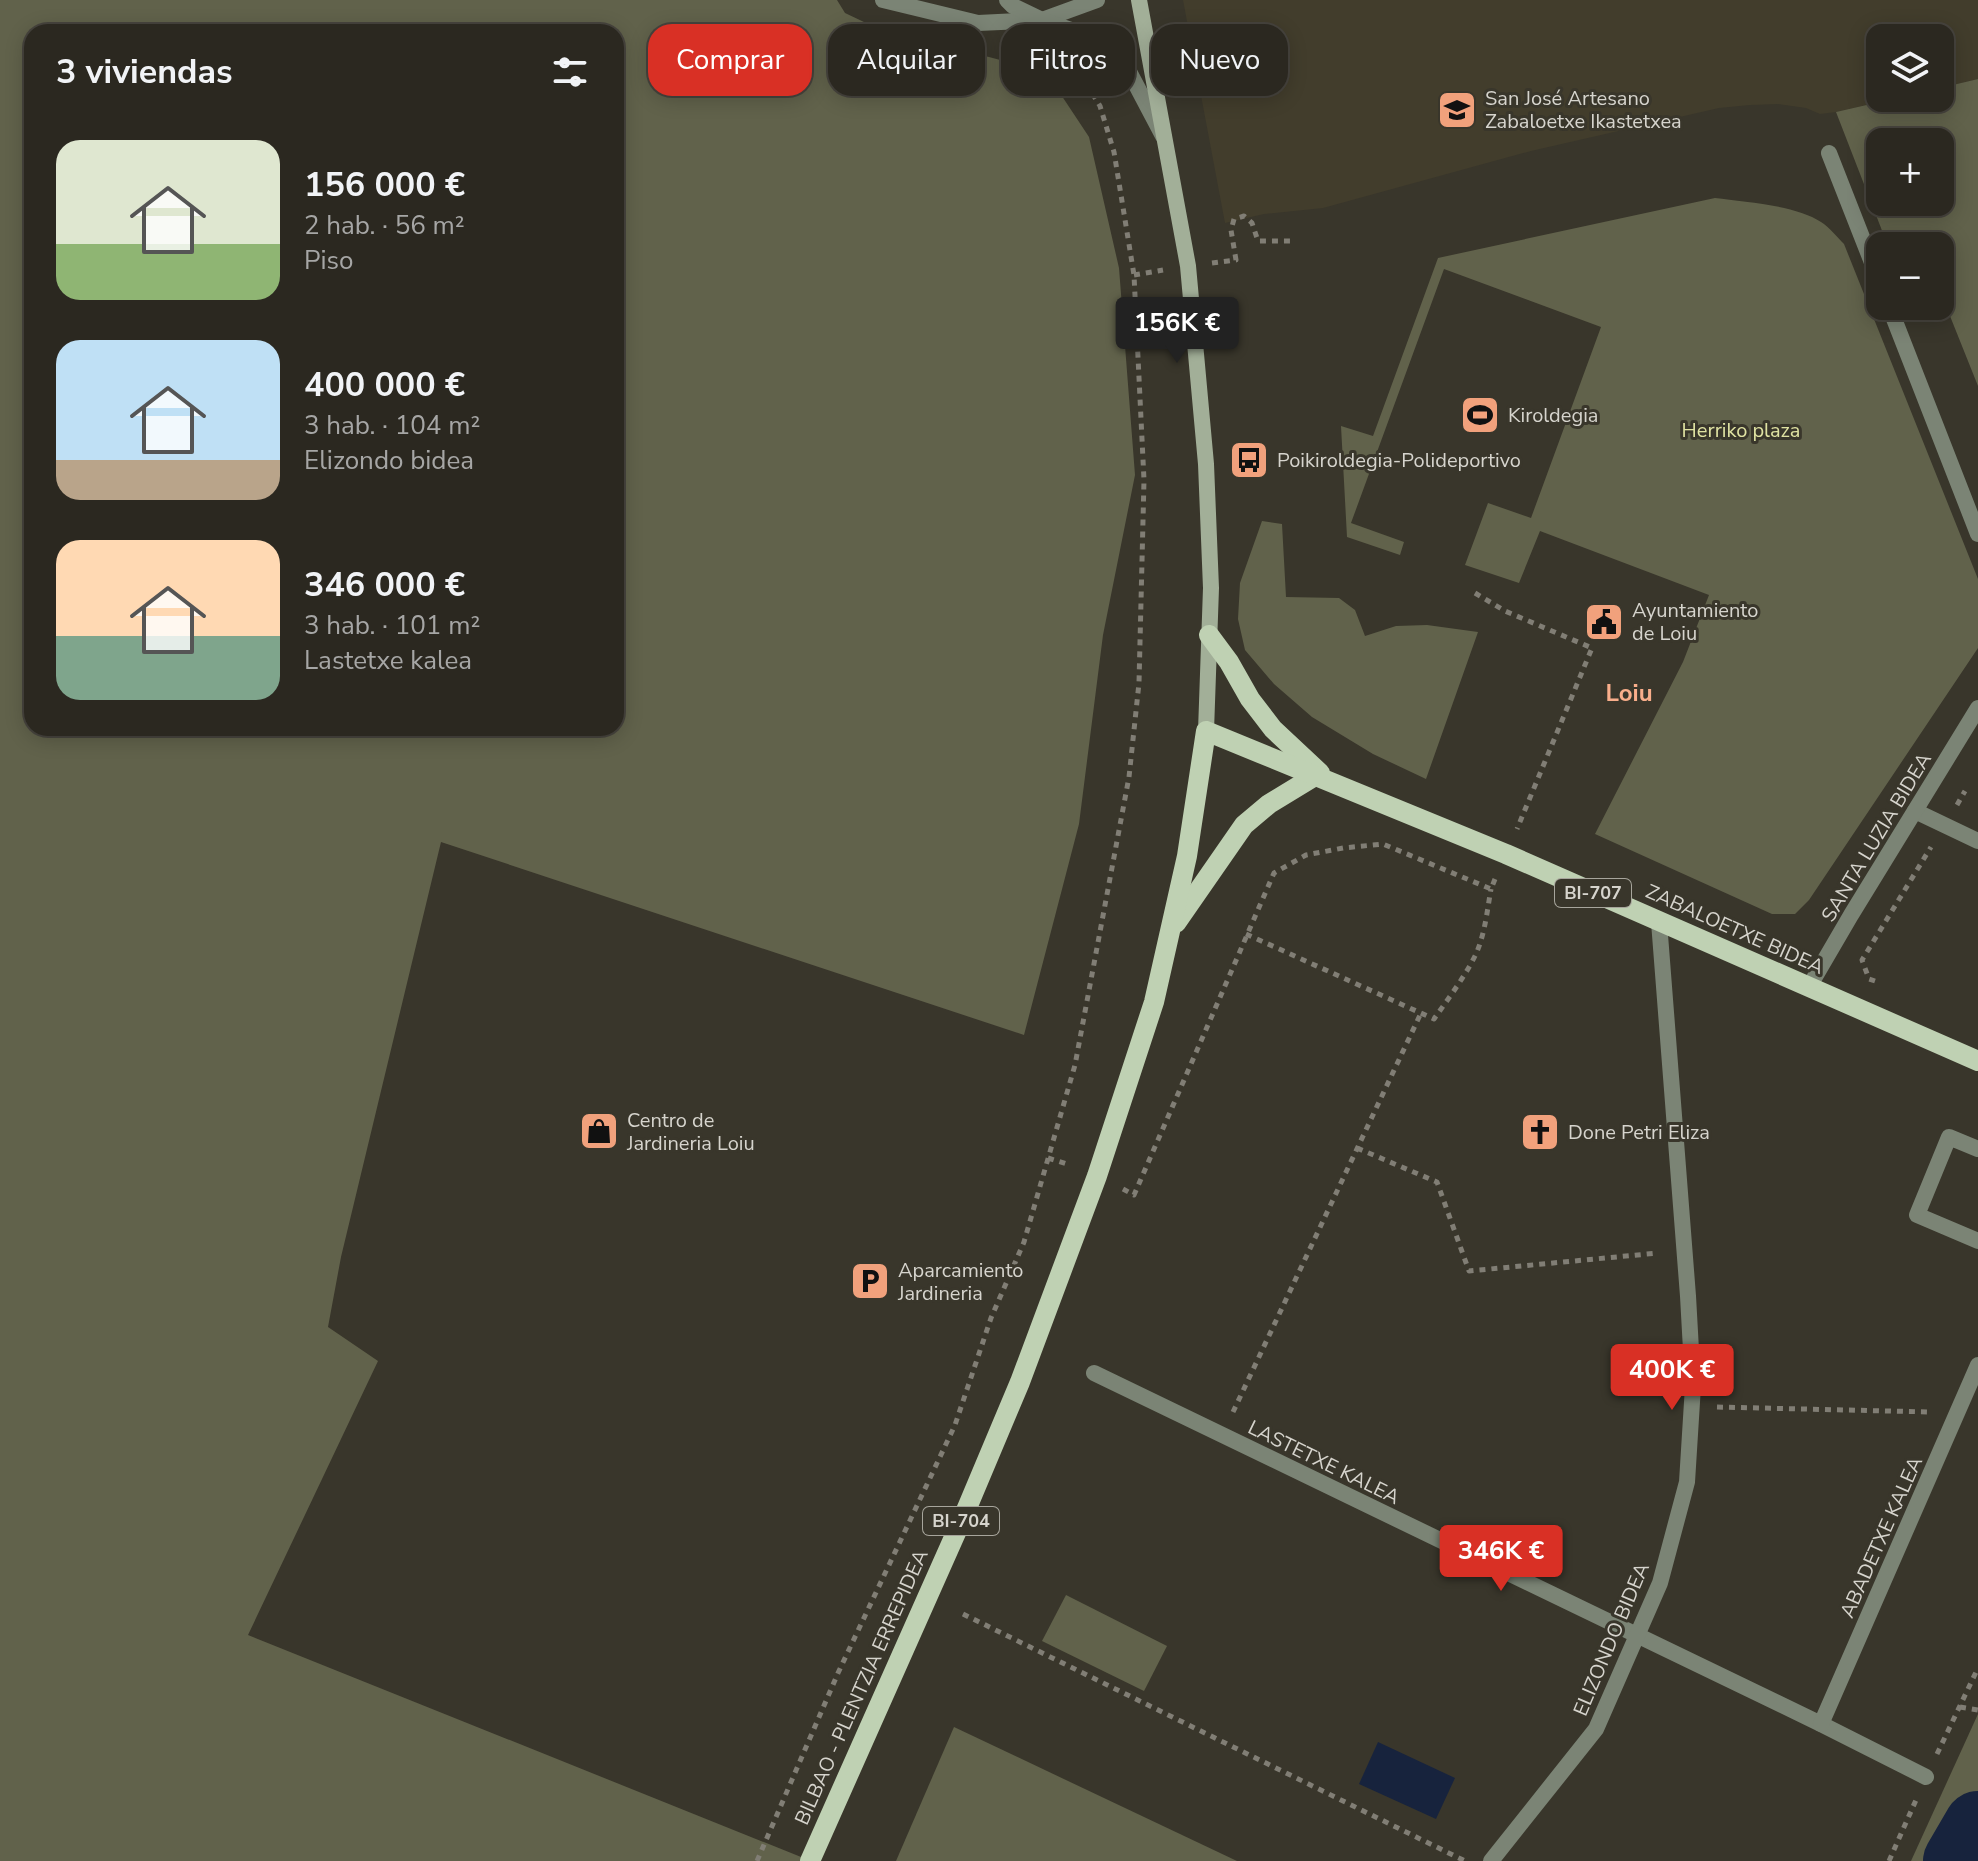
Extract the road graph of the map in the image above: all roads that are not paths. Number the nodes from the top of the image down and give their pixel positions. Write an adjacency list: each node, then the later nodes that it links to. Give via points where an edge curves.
1 (883, 0): 5 (street, via 978,23)
2 (1007, 0): 5 (street)
3 (1097, 0): 5 (street)
4 (1139, 0): 6 (main road)
5 (1042, 20): 6 (street, via 1089,36 1124,62)
6 (1167, 144): 11 (main road, via 1188,266 1206,464)
7 (1829, 153): 8 (street)
8 (1866, 247)
9 (1894, 320): 10 (street)
10 (1978, 534)
11 (1209, 635): 13 (main road); 14 (main road, via 1273,729)
12 (1978, 708): 15 (street, SANTA LUZIA BIDEA)
13 (1206, 731): 14 (main road, ZABALOETXE BIDEA / BI-707); 18 (main road, BI-704)
14 (1322, 778): 17 (main road, ZABALOETXE BIDEA / BI-707); 18 (main road, via 1269,804 1244,825)
15 (1915, 811): 16 (street); 19 (street, SANTA LUZIA BIDEA)
16 (1978, 841)
17 (1659, 922): 19 (main road, ZABALOETXE BIDEA / BI-707); 25 (street, ELIZONDO BIDEA, via 1693,1386 1687,1482 1660,1583)
18 (1170, 933): 28 (main road, BILBAO - PLENTZIA ERREPIDEA / BI-704, via 1154,1002 1097,1176 1008,1410)
19 (1809, 987): 20 (main road, ZABALOETXE BIDEA / BI-707)
20 (1978, 1061)
21 (1978, 1149): 22 (street, via 1949,1137 1917,1215)
22 (1978, 1241)
23 (1978, 1365): 26 (street, ABADETXE KALEA)
24 (1094, 1373): 25 (street, LASTETXE KALEA)
25 (1637, 1636): 26 (street, LASTETXE KALEA); 29 (street, ELIZONDO BIDEA, via 1596,1729)
26 (1821, 1724): 27 (street, LASTETXE KALEA)
27 (1926, 1777)
28 (810, 1861)
29 (1491, 1861)

